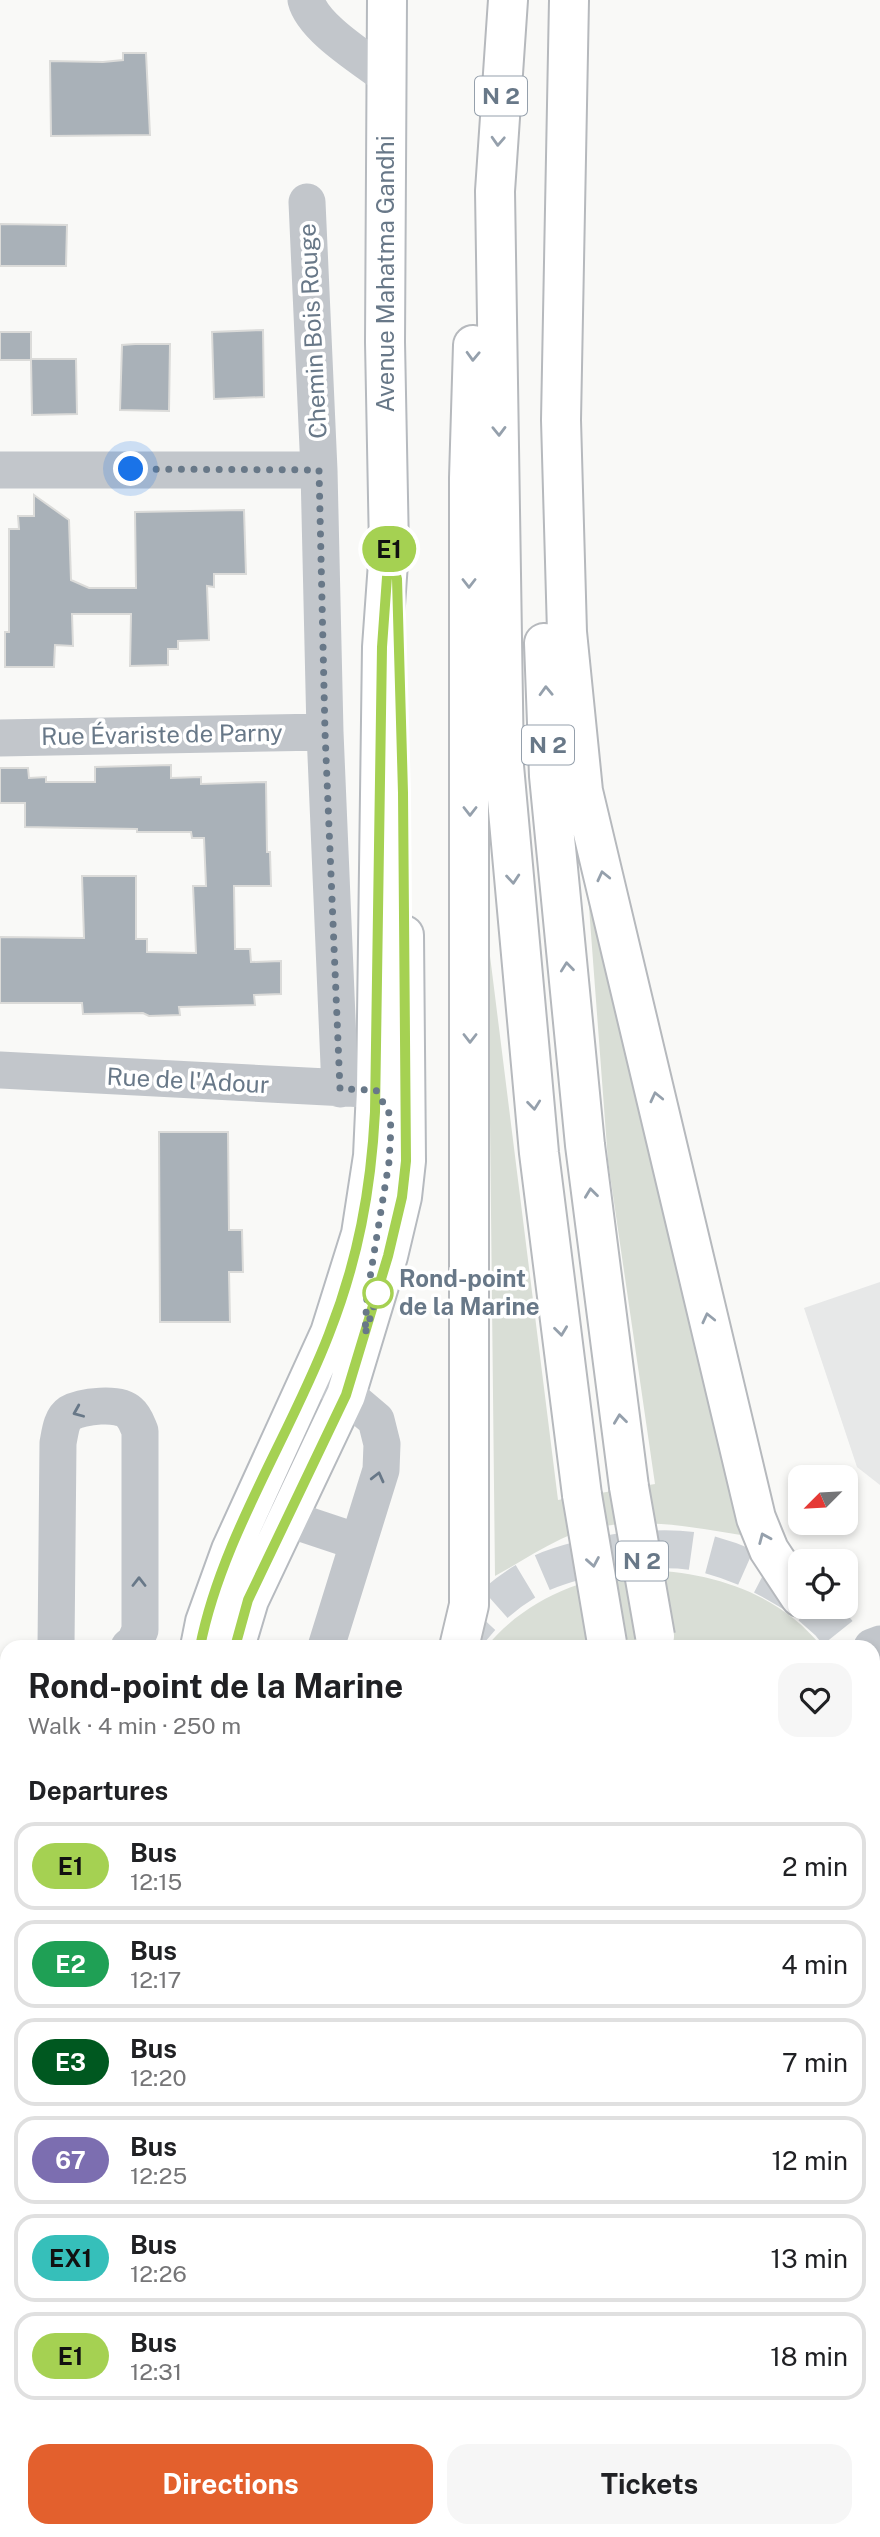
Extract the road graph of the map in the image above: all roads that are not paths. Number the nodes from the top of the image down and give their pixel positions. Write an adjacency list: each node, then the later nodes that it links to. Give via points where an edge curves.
1 (306, 0): 6 (street, via 327,30)
2 (387, 0): 6 (main road, Avenue Mahatma Gandhi)
3 (508, 0): 7 (main road, N 2, one-way to 7)
4 (553, 0): 28 (main road, N 2, one-way to 4, bridge, via 629,1487 584,1145 549,776 539,516 540,275)
5 (569, 0): 20 (main road, one-way to 5, via 756,1518 583,791 567,632 561,420)
6 (385, 75): 11 (main road, Avenue Mahatma Gandhi)
7 (495, 191): 26 (main road, one-way to 26, via 475,293 469,478 469,1605); 27 (main road, N 2, one-way to 27, bridge, via 504,766 539,1153 582,1495)
8 (307, 202): 10 (street, Chemin Bois Rouge)
9 (0, 470): 10 (street)
10 (319, 470): 12 (street, Chemin Bois Rouge)
11 (389, 549): 15 (main road, Avenue Mahatma Gandhi); 16 (main road, Avenue Mahatma Gandhi, via 397,579 403,793 406,1161 388,1256)
12 (325, 732): 13 (street, Rue Évariste de Parny); 15 (street, Chemin Bois Rouge)
13 (0, 738)
14 (0, 1070): 15 (street, Rue de l'Adour)
15 (358, 1089): 16 (main road, Avenue Mahatma Gandhi, via 373,1156)
16 (347, 1334): 17 (main road, Avenue Mahatma Gandhi)
17 (328, 1386): 18 (main road, Avenue Mahatma Gandhi, via 280,1481 276,1497); 19 (street, one-way to 17, via 381,1470 382,1444 376,1420); 23 (main road, Avenue Mahatma Gandhi, via 232,1550)
18 (286, 1518): 19 (street); 24 (main road, via 248,1600)
19 (358, 1542): 25 (street)
20 (788, 1579)
21 (56, 1640): 22 (street, one-way to 21, via 140,1431 127,1410 117,1406 69,1413 61,1425)
22 (136, 1640)
23 (201, 1640)
24 (237, 1640)
25 (328, 1640)
26 (461, 1640)
27 (606, 1640)
28 (656, 1640)

